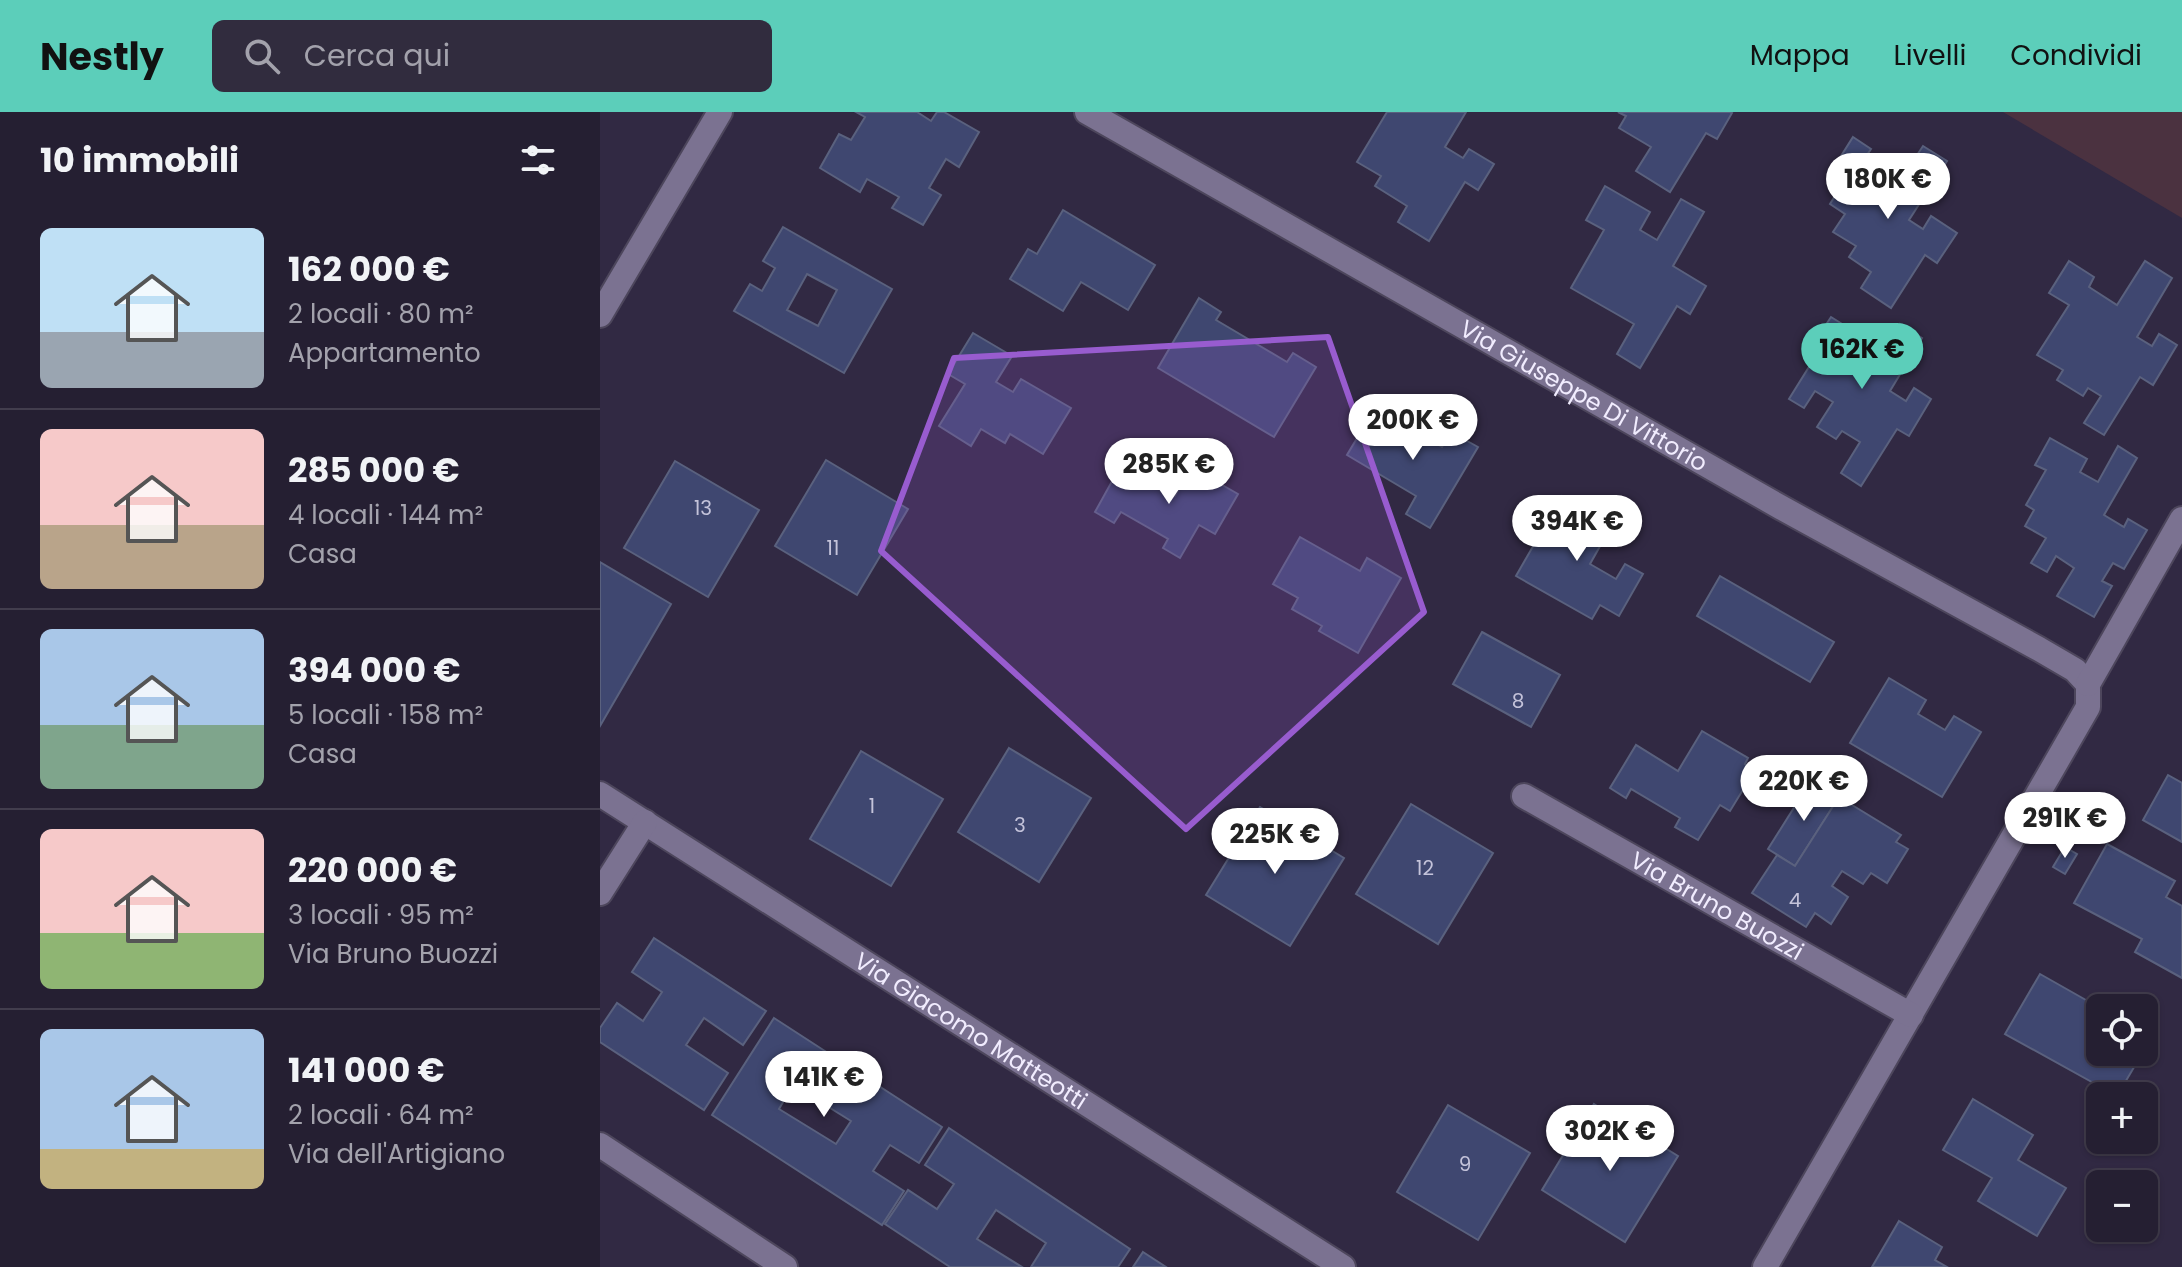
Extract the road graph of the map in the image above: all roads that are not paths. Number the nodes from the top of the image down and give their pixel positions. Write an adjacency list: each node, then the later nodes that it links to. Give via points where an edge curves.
1 (720, 112): 3 (street)
2 (1087, 112): 5 (street, Via Giuseppe Di Vittorio)
3 (600, 315)
4 (2182, 519): 5 (street)
5 (2085, 680): 10 (street, via 2088,707)
6 (600, 794): 8 (street, Via Giacomo Matteotti)
7 (1524, 796): 10 (street, Via Bruno Buozzi)
8 (645, 822): 9 (street); 13 (street, Via Giacomo Matteotti)
9 (600, 893)
10 (1911, 1015): 14 (street)
11 (600, 1145): 12 (street)
12 (785, 1267)
13 (1343, 1267)
14 (1765, 1267)

